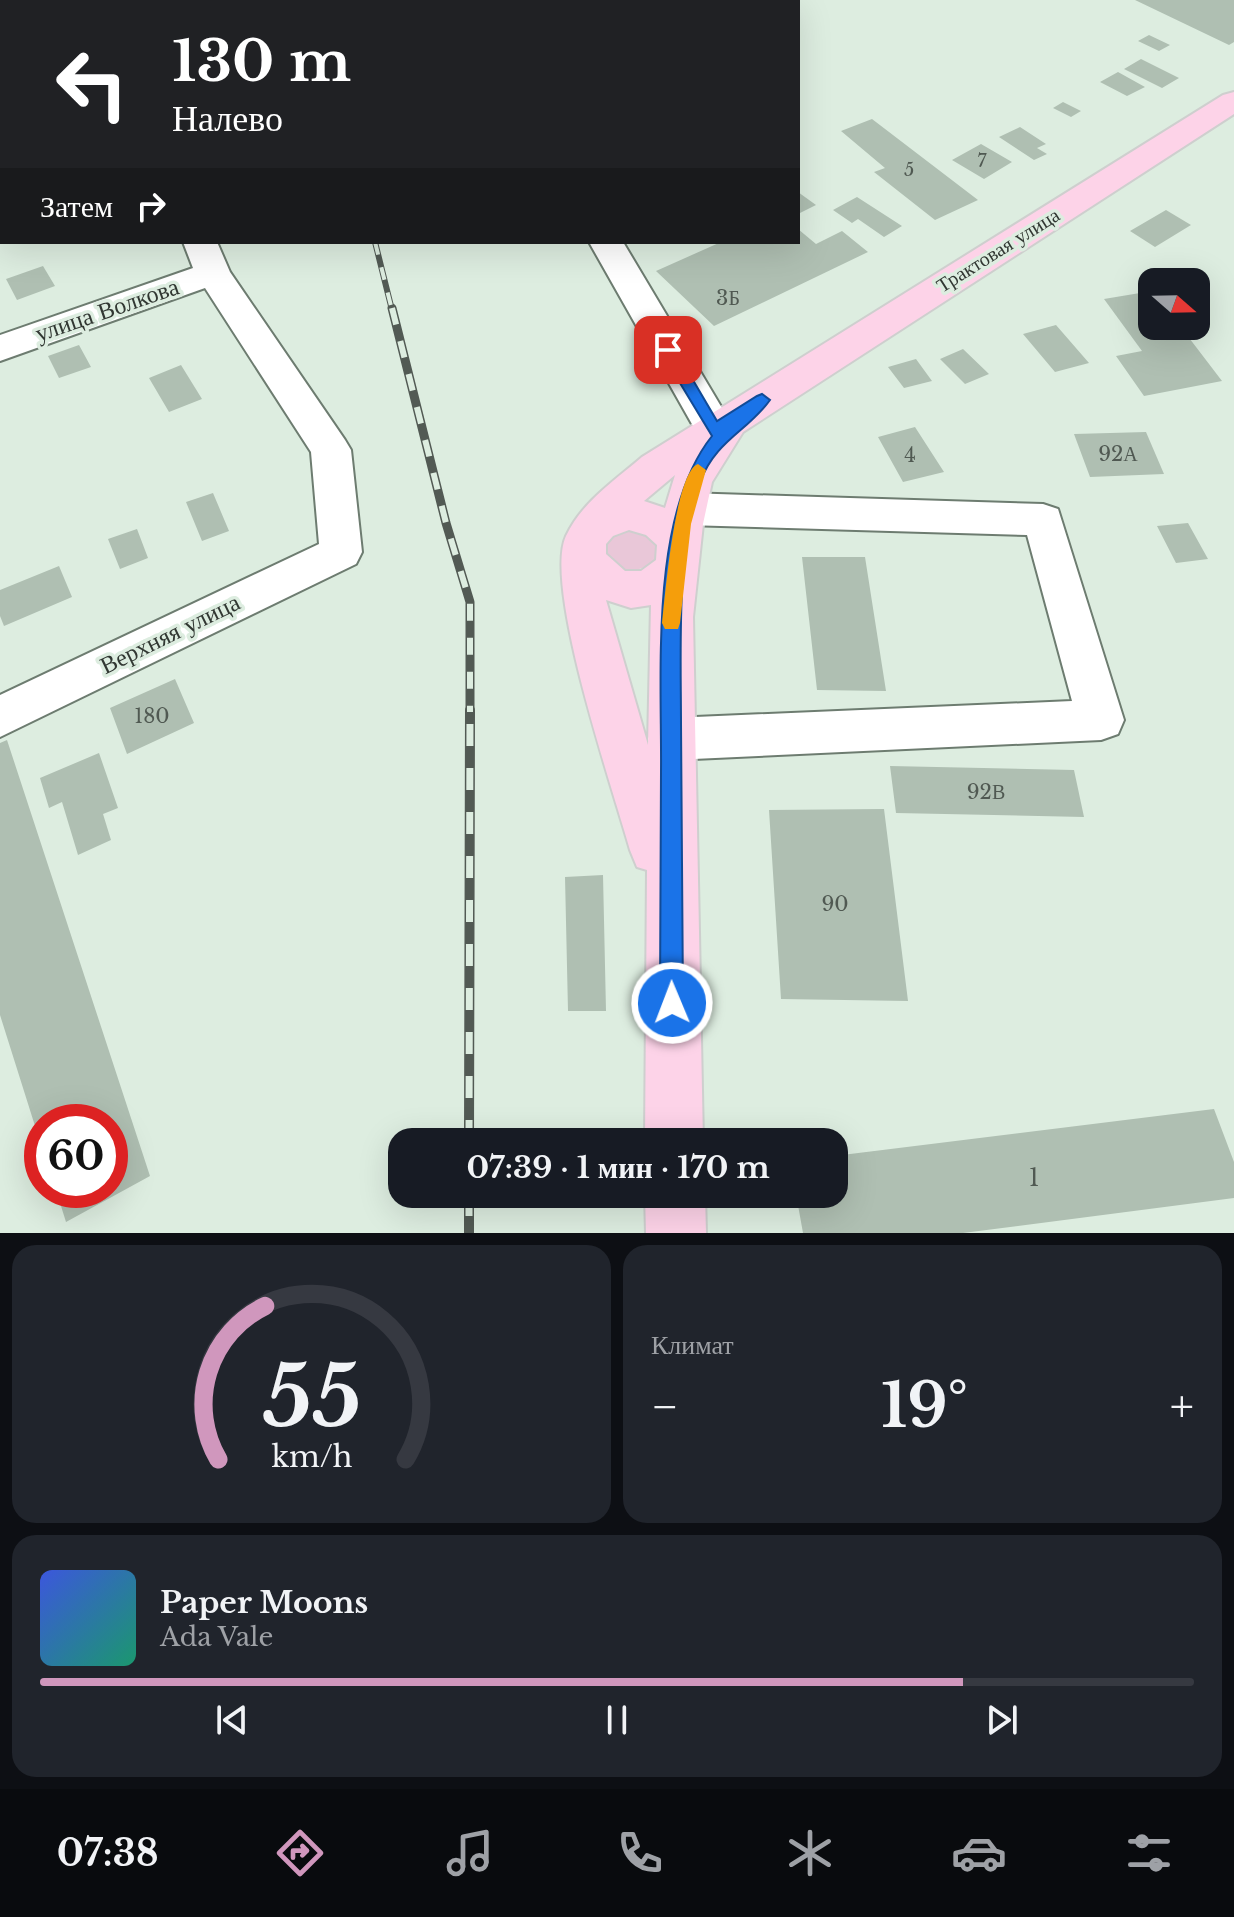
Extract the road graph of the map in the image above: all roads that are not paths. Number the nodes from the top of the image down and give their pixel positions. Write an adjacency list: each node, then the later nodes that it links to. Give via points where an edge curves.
1 (1234, 101): 5 (main road, Трактовая улица)
2 (607, 244): 6 (street)
3 (207, 257): 4 (street, улица Волкова); 9 (street, Верхняя улица, via 331,450 341,552)
4 (0, 348)
5 (762, 400): 6 (main road); 7 (main road, via 706,455 692,482)
6 (715, 430): 8 (main road, via 656,468 598,518)
7 (682, 529): 8 (main road, via 642,515 612,517); 8 (main road, via 670,574 643,588 626,589 597,577 588,566); 10 (main road, via 671,617); 10 (street, via 1043,520 1101,720)
8 (587, 543): 11 (main road, via 583,593 654,837)
9 (0, 717)
10 (672, 739): 11 (main road)
11 (671, 976): 12 (main road)
12 (674, 1128)
13 (675, 1208): 14 (main road)
14 (676, 1233)

